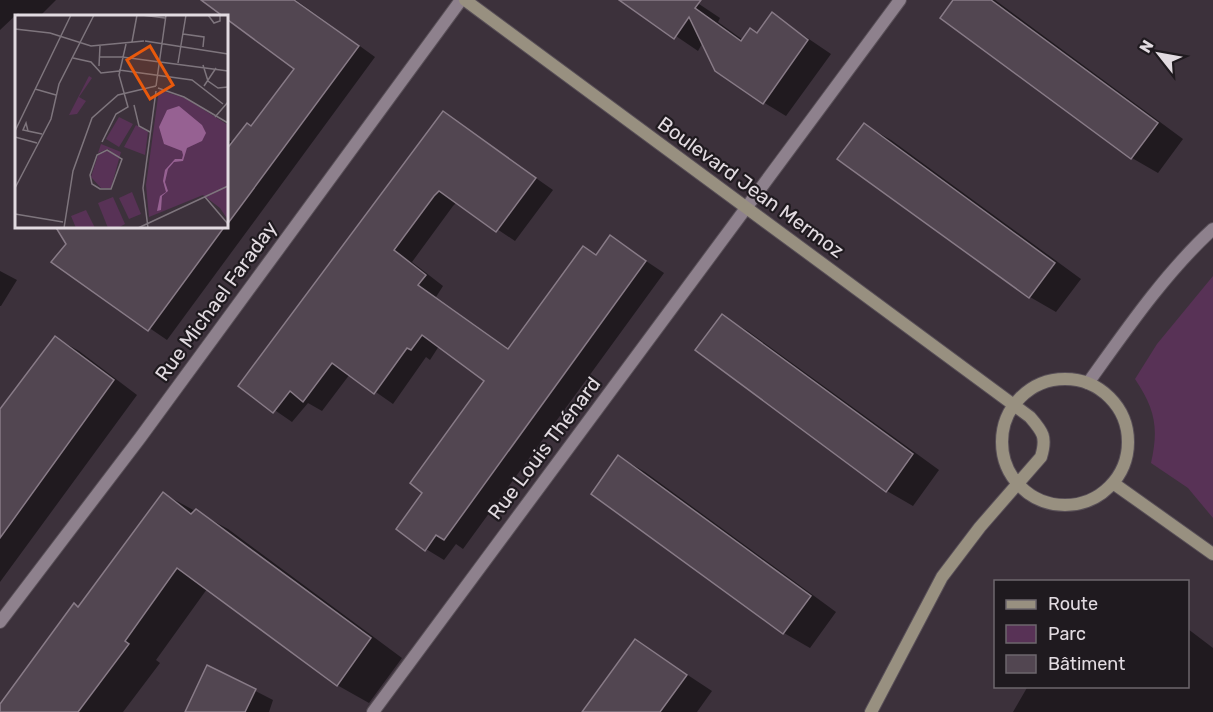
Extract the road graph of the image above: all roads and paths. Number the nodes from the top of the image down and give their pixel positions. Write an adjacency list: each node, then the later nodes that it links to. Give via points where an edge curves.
1 (463, 0): 3 (main road, Boulevard Jean Mermoz); 10 (street, Rue Michael Faraday)
2 (900, 0): 3 (street, Rue Louis Thénard)
3 (746, 208): 6 (main road, Boulevard Jean Mermoz); 11 (street, Rue Louis Thénard)
4 (1213, 229): 5 (street, via 1173,272)
5 (1088, 383): 6 (main road, via 1055,379 1025,393); 8 (main road, via 1118,406 1126,425 1124,465)
6 (1013, 405): 7 (main road, via 1004,424 1001,445 1006,465); 7 (main road, Boulevard Jean Mermoz, via 1041,430 1045,442 1041,457)
7 (1017, 483): 8 (main road, via 1034,497 1054,504 1076,504 1096,497); 12 (main road, Boulevard Jean Mermoz, via 942,577)
8 (1113, 483): 9 (main road)
9 (1213, 554)
10 (0, 622)
11 (373, 712)
12 (871, 712)

